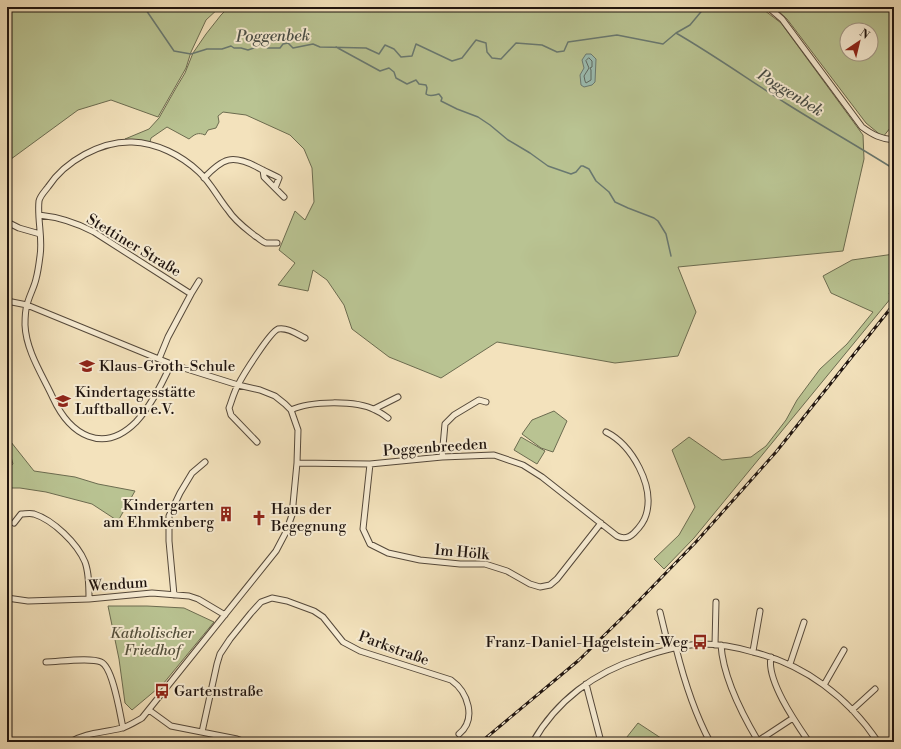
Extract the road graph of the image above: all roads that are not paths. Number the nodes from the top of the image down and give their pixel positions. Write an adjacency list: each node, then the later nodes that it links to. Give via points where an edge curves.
1 (768, 7): 2 (street, via 782,19 862,127 874,135)
2 (893, 140)
3 (263, 170): 4 (street, via 244,160 225,160); 5 (street, via 264,177); 5 (street, via 279,178)
4 (204, 178): 7 (street, via 178,156 160,147 132,142 115,143 73,161 53,179 39,199); 10 (street, via 242,227 266,243)
5 (275, 188): 6 (street)
6 (284, 197)
7 (39, 215): 9 (street); 12 (street, Stettiner Straße, via 69,221 94,232)
8 (7, 222): 9 (street)
9 (40, 234): 14 (street, via 41,254 36,280)
10 (277, 243)
11 (199, 281): 12 (street, Stettiner Straße)
12 (191, 294): 16 (street, Stettiner Straße)
13 (7, 301): 14 (street)
14 (27, 305): 16 (street); 17 (street, via 25,326 29,347 57,407 70,424 90,438 101,440 116,436 136,422 160,388)
15 (304, 338): 18 (street, via 282,329 274,331)
16 (159, 359): 17 (street)
17 (172, 364): 18 (street)
18 (238, 385): 22 (street, via 275,396); 25 (street, via 229,408 231,415)
19 (398, 398): 21 (street)
20 (486, 402): 26 (street, via 479,400 454,415 445,424)
21 (374, 409): 22 (street, via 341,403 314,404); 23 (street)
22 (291, 410): 28 (street, via 298,430)
23 (388, 418)
24 (606, 432): 31 (street, Poggenbreeden, via 613,435 636,461 648,497 646,516 632,535 621,538)
25 (257, 442)
26 (442, 457): 29 (street, Poggenbreeden); 31 (street, Poggenbreeden, via 494,455 523,465)
27 (205, 462): 32 (street, via 192,473 169,516)
28 (297, 463): 29 (street, Poggenbreeden); 38 (street, via 293,510 286,532 276,551)
29 (370, 464): 31 (street, Im Hölk, via 363,529 370,544 388,553 420,560 485,564 507,571 540,587 550,585 557,579)
30 (14, 523): 34 (street, via 21,514 33,514 55,525 78,550 85,562)
31 (601, 523)
32 (174, 595): 34 (street, Wendum, via 152,593); 38 (street, Wendum, via 198,599)
33 (7, 598): 34 (street, Wendum, via 28,601)
34 (89, 598)
35 (716, 602): 40 (street)
36 (760, 611): 45 (street)
37 (660, 612): 43 (street)
38 (225, 615): 52 (street)
39 (804, 622): 48 (street)
40 (715, 645): 41 (street); 42 (street)
41 (721, 645): 45 (street); 59 (street, via 728,677 747,724)
42 (676, 648): 43 (street); 65 (street, via 688,691)
43 (669, 649): 49 (street, via 625,663)
44 (844, 650): 50 (street)
45 (753, 651): 46 (street)
46 (771, 657): 48 (street); 54 (street, via 771,670)
47 (46, 662): 55 (street, via 92,660 104,664 111,678)
48 (790, 664): 50 (street)
49 (586, 684): 58 (street, via 556,711); 64 (street)
50 (824, 685): 53 (street)
51 (875, 689): 53 (street)
52 (149, 710): 55 (street, via 142,718); 56 (street, via 171,726)
53 (852, 710): 67 (street)
54 (793, 718): 59 (street); 66 (street)
55 (123, 728): 60 (street, via 85,734)
56 (202, 732): 57 (street, Parkstraße, via 220,654 261,602 272,598 314,610 343,642 360,651 451,680 460,688 469,706 465,729); 61 (street)
57 (459, 734)
58 (536, 736): 62 (street); 63 (street)
59 (758, 741)
60 (70, 742)
61 (245, 742)
62 (532, 742)
63 (539, 742)
64 (601, 742)
65 (710, 742)
66 (809, 742)
67 (878, 742)

